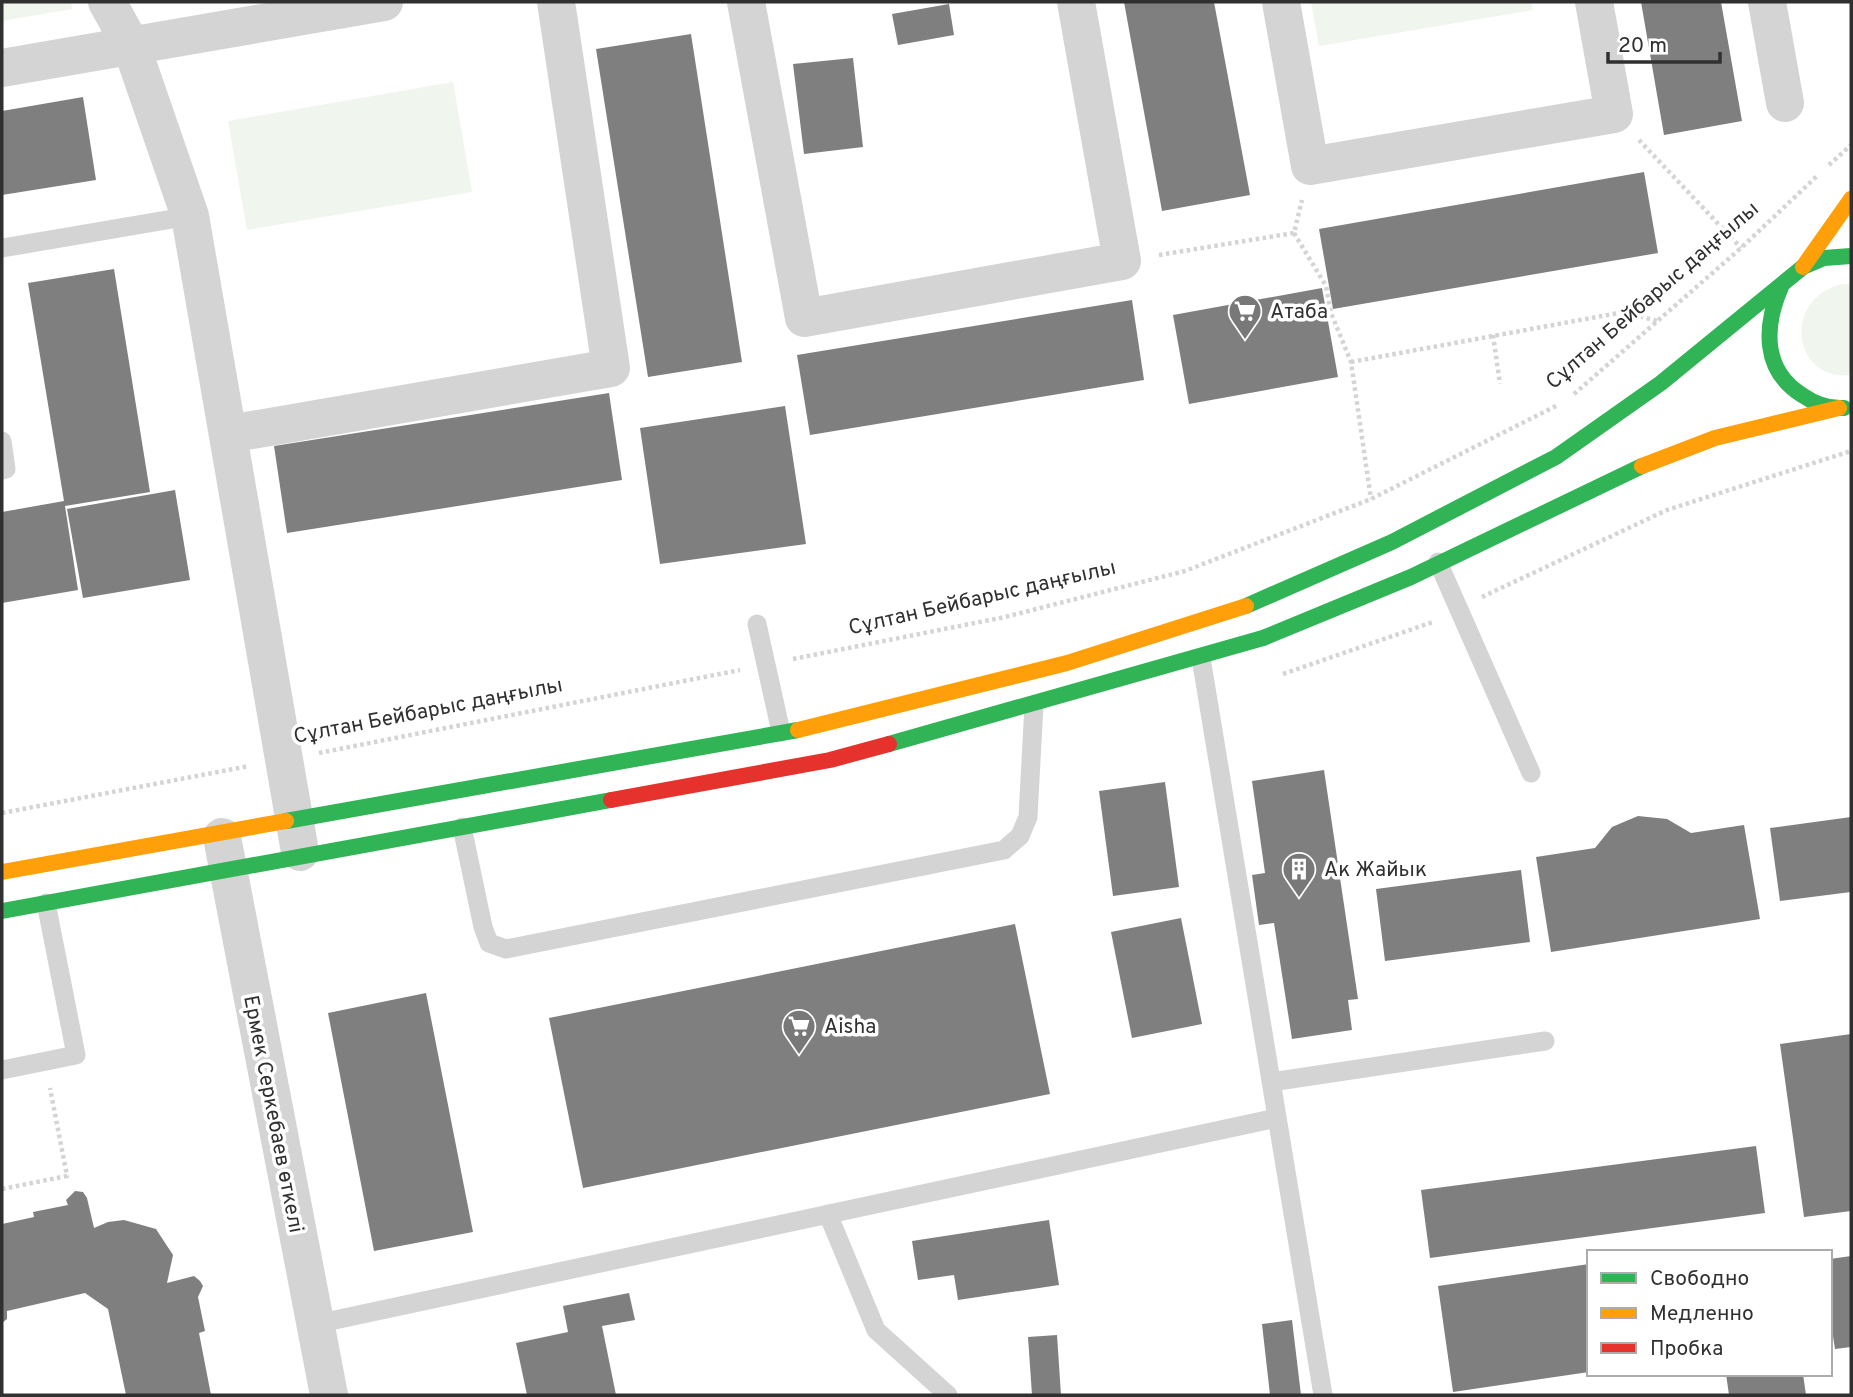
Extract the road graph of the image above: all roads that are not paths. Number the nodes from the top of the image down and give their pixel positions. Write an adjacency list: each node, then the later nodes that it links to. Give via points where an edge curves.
1 (107, 2): 9 (street)
2 (384, 2): 9 (street)
3 (556, 2): 19 (street, via 611,368)
4 (746, 2): 5 (street, via 804,318 1122,261)
5 (1076, 2)
6 (1281, 2): 7 (street, via 1310,166 1614,114)
7 (1594, 2)
8 (1767, 2): 11 (street)
9 (131, 44): 10 (street); 13 (street)
10 (2, 68)
11 (1786, 103)
12 (1851, 199): 16 (main road)
13 (190, 216): 14 (lane); 19 (street)
14 (2, 248)
15 (1851, 256): 16 (main road, via 1824,258)
16 (1803, 267): 17 (main road)
17 (1781, 287): 18 (main road, via 1767,325 1774,365 1801,396 1819,405); 26 (main road, via 1661,383 1556,457 1392,542 1250,605 1080,659)
18 (1845, 407): 22 (main road, via 1715,438 1637,468)
19 (229, 434): 30 (street)
20 (2, 441): 21 (lane, via 6,469)
21 (2, 470)
22 (1438, 562): 24 (main road, via 1263,638); 27 (lane)
23 (757, 624): 26 (lane)
24 (1201, 658): 25 (main road); 37 (lane)
25 (1034, 705): 28 (main road, via 830,760); 28 (lane, via 1028,817 1020,836 1004,850 506,949 489,943 483,927)
26 (780, 732): 30 (main road)
27 (1531, 773)
28 (462, 827): 30 (main road)
29 (221, 831): 30 (main road); 31 (street, Ермек Серкебаев өткелі); 32 (main road)
30 (298, 838): 31 (main road)
31 (227, 870): 33 (main road); 40 (street, Ермек Серкебаев өткелі)
32 (2, 872)
33 (46, 903): 34 (main road); 36 (lane, via 76,1055)
34 (2, 911)
35 (1545, 1041): 37 (lane)
36 (2, 1070)
37 (1271, 1082): 38 (lane)
38 (1277, 1118): 39 (lane); 43 (lane)
39 (828, 1214): 40 (lane); 42 (lane, via 876,1330)
40 (316, 1324): 41 (street, Ермек Серкебаев өткелі)
41 (329, 1395)
42 (948, 1395)
43 (1323, 1395)

